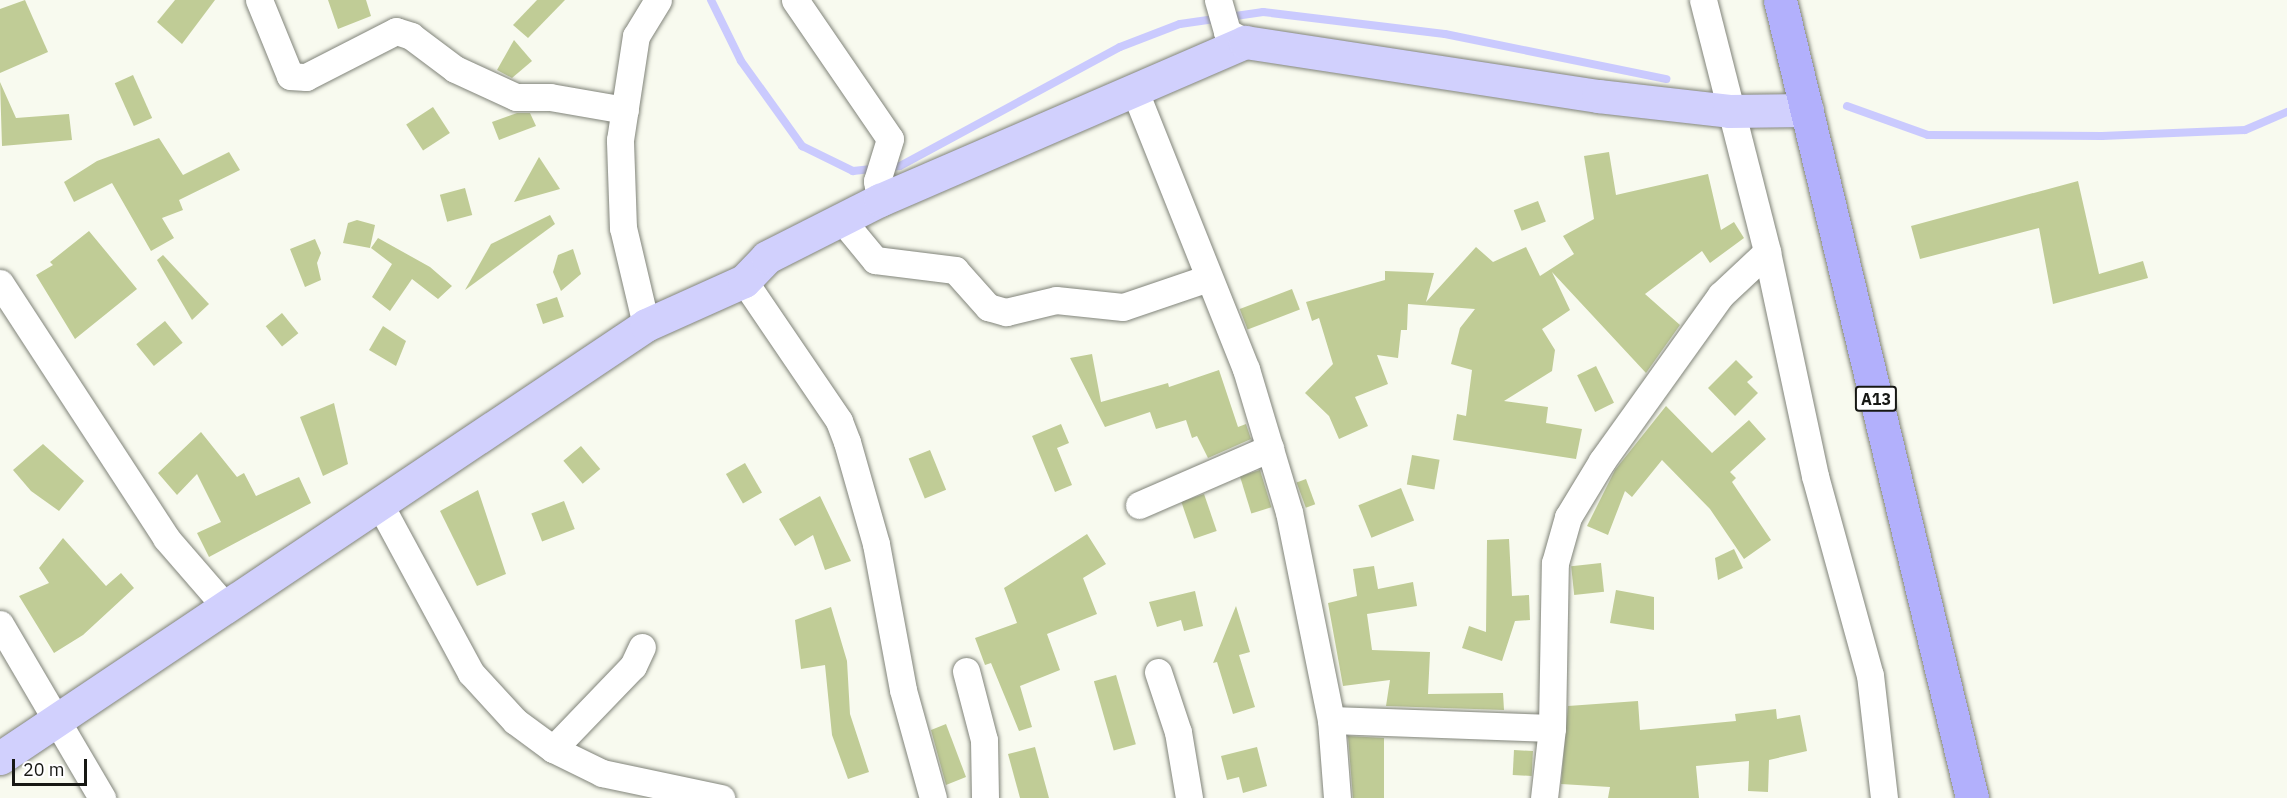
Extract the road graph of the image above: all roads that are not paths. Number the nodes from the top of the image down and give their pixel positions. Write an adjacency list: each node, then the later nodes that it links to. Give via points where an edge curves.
1 (259, 0): 9 (street, via 290,76 306,78 396,31 411,36 455,69 516,97 550,98)
2 (658, 0): 9 (street, via 636,36)
3 (795, 0): 12 (street, via 890,139)
4 (1218, 0): 7 (street)
5 (1703, 0): 11 (street)
6 (1780, 0): 10 (highway, A13)
7 (1236, 37): 8 (main road); 11 (main road, via 1437,73)
8 (1134, 89): 12 (main road); 15 (street)
9 (625, 110): 18 (street, via 620,140 623,228)
10 (1807, 110): 11 (main road); 41 (highway, A13)
11 (1729, 111): 14 (street)
12 (879, 191): 13 (main road)
13 (842, 220): 15 (street, via 875,260 955,270 988,307 1006,312 1056,300 1123,307); 16 (main road, via 767,257)
14 (1767, 252): 29 (street, via 1721,295 1602,461 1568,517 1555,563); 40 (street, via 1815,476 1869,675)
15 (1208, 278): 19 (street, via 1246,369)
16 (744, 281): 18 (main road); 35 (street, via 839,422 847,442 876,544 903,690)
17 (0, 283): 22 (street, via 166,538)
18 (646, 325): 20 (main road)
19 (1270, 448): 21 (street, via 1188,487); 28 (street, via 1289,513)
20 (379, 503): 22 (main road); 30 (street, via 471,673 514,721)
21 (1139, 504)
22 (225, 606): 27 (main road)
23 (0, 624): 27 (street)
24 (642, 647): 30 (street, via 633,666)
25 (966, 671): 36 (street, via 984,740)
26 (1158, 672): 37 (street, via 1178,732)
27 (56, 719): 31 (main road); 33 (street)
28 (1331, 720): 29 (street); 38 (street)
29 (1552, 728): 39 (street)
30 (553, 749): 32 (street, via 602,773)
31 (0, 758)
32 (686, 796): 34 (street)
33 (102, 798)
34 (721, 798)
35 (933, 798)
36 (985, 798)
37 (1189, 798)
38 (1337, 798)
39 (1544, 798)
40 (1884, 798)
41 (1972, 798)

